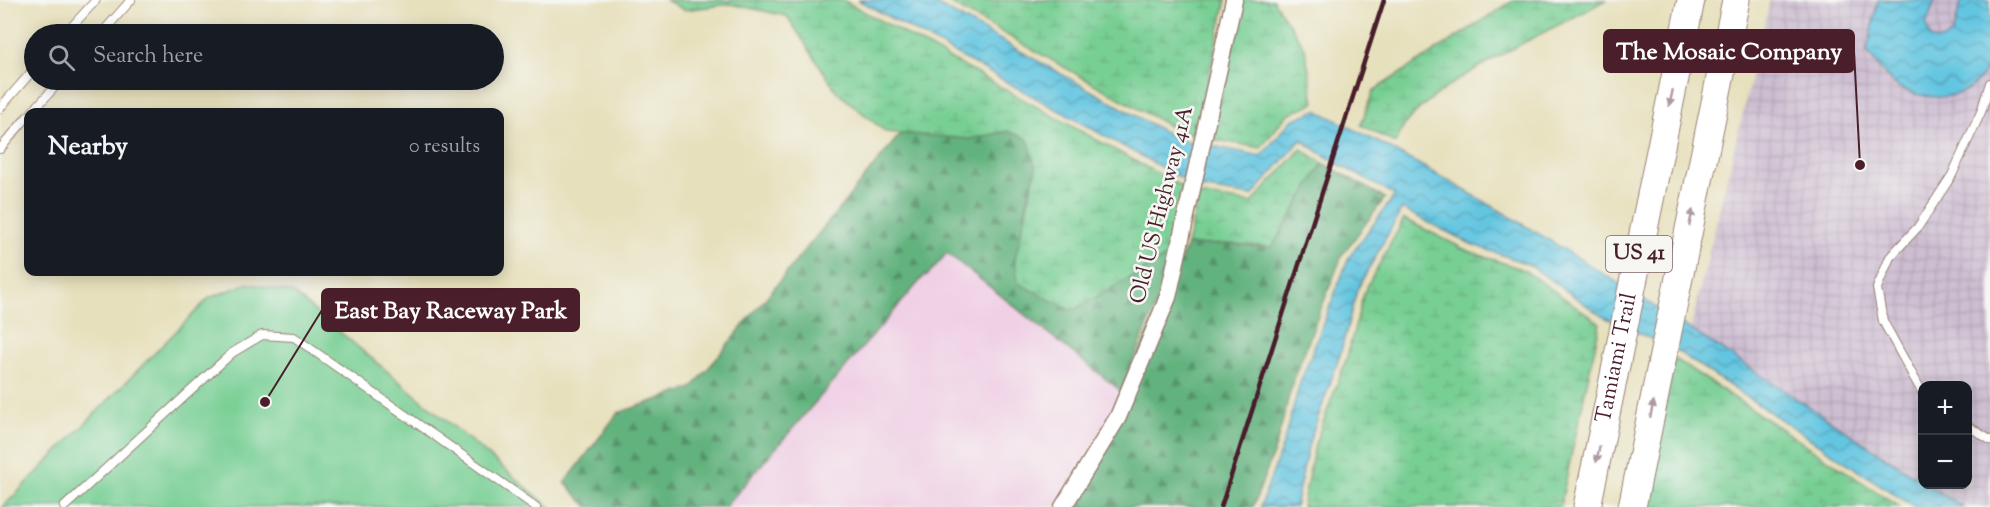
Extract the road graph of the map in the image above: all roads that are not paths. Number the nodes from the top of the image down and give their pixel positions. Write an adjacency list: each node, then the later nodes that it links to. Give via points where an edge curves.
1 (96, 0): 6 (lane)
2 (131, 0): 7 (lane)
3 (1234, 0): 20 (street, Old US Highway 41A, via 1168,297 1118,417)
4 (1691, 0): 21 (main road, Tamiami Trail / US 41, one-way to 21)
5 (1736, 0): 22 (main road, Tamiami Trail / US 41, one-way to 5)
6 (74, 24)
7 (110, 24)
8 (24, 80): 11 (lane)
9 (1990, 83): 15 (lane, via 1952,176 1918,226 1890,257 1877,288 1883,321)
10 (52, 90): 12 (lane)
11 (0, 108)
12 (36, 108)
13 (24, 122): 14 (lane)
14 (0, 150)
15 (1918, 383)
16 (1972, 429): 17 (lane)
17 (1990, 440)
18 (64, 507): 19 (lane, via 232,353 262,335 294,337)
19 (536, 507)
20 (1063, 507)
21 (1587, 507)
22 (1632, 507)

